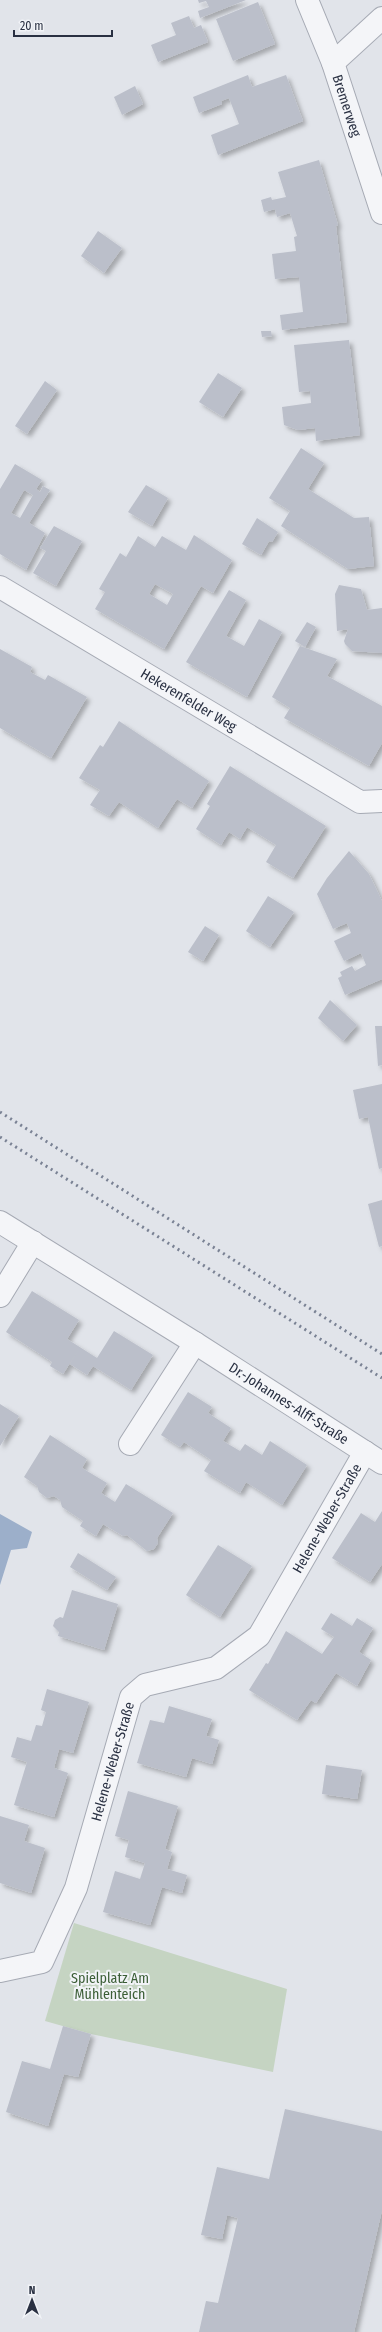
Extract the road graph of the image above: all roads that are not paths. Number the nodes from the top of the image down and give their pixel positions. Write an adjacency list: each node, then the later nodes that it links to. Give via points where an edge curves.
1 (307, 0): 3 (street, Bremerweg)
2 (382, 18): 3 (street)
3 (333, 63): 4 (street, Bremerweg)
4 (382, 213)
5 (0, 587): 6 (street, Hekerenfelder Weg, via 360,802)
6 (382, 801)
7 (0, 1222): 8 (street, Dr.-Johannes-Alff-Straße)
8 (33, 1242): 9 (street); 10 (street, Dr.-Johannes-Alff-Straße)
9 (0, 1296)
10 (195, 1343): 11 (street); 12 (street, Dr.-Johannes-Alff-Straße)
11 (130, 1444)
12 (374, 1458): 13 (street, Helene-Weber-Straße, via 259,1636 216,1668 145,1685 132,1697 76,1888 42,1962)
13 (0, 1971)

